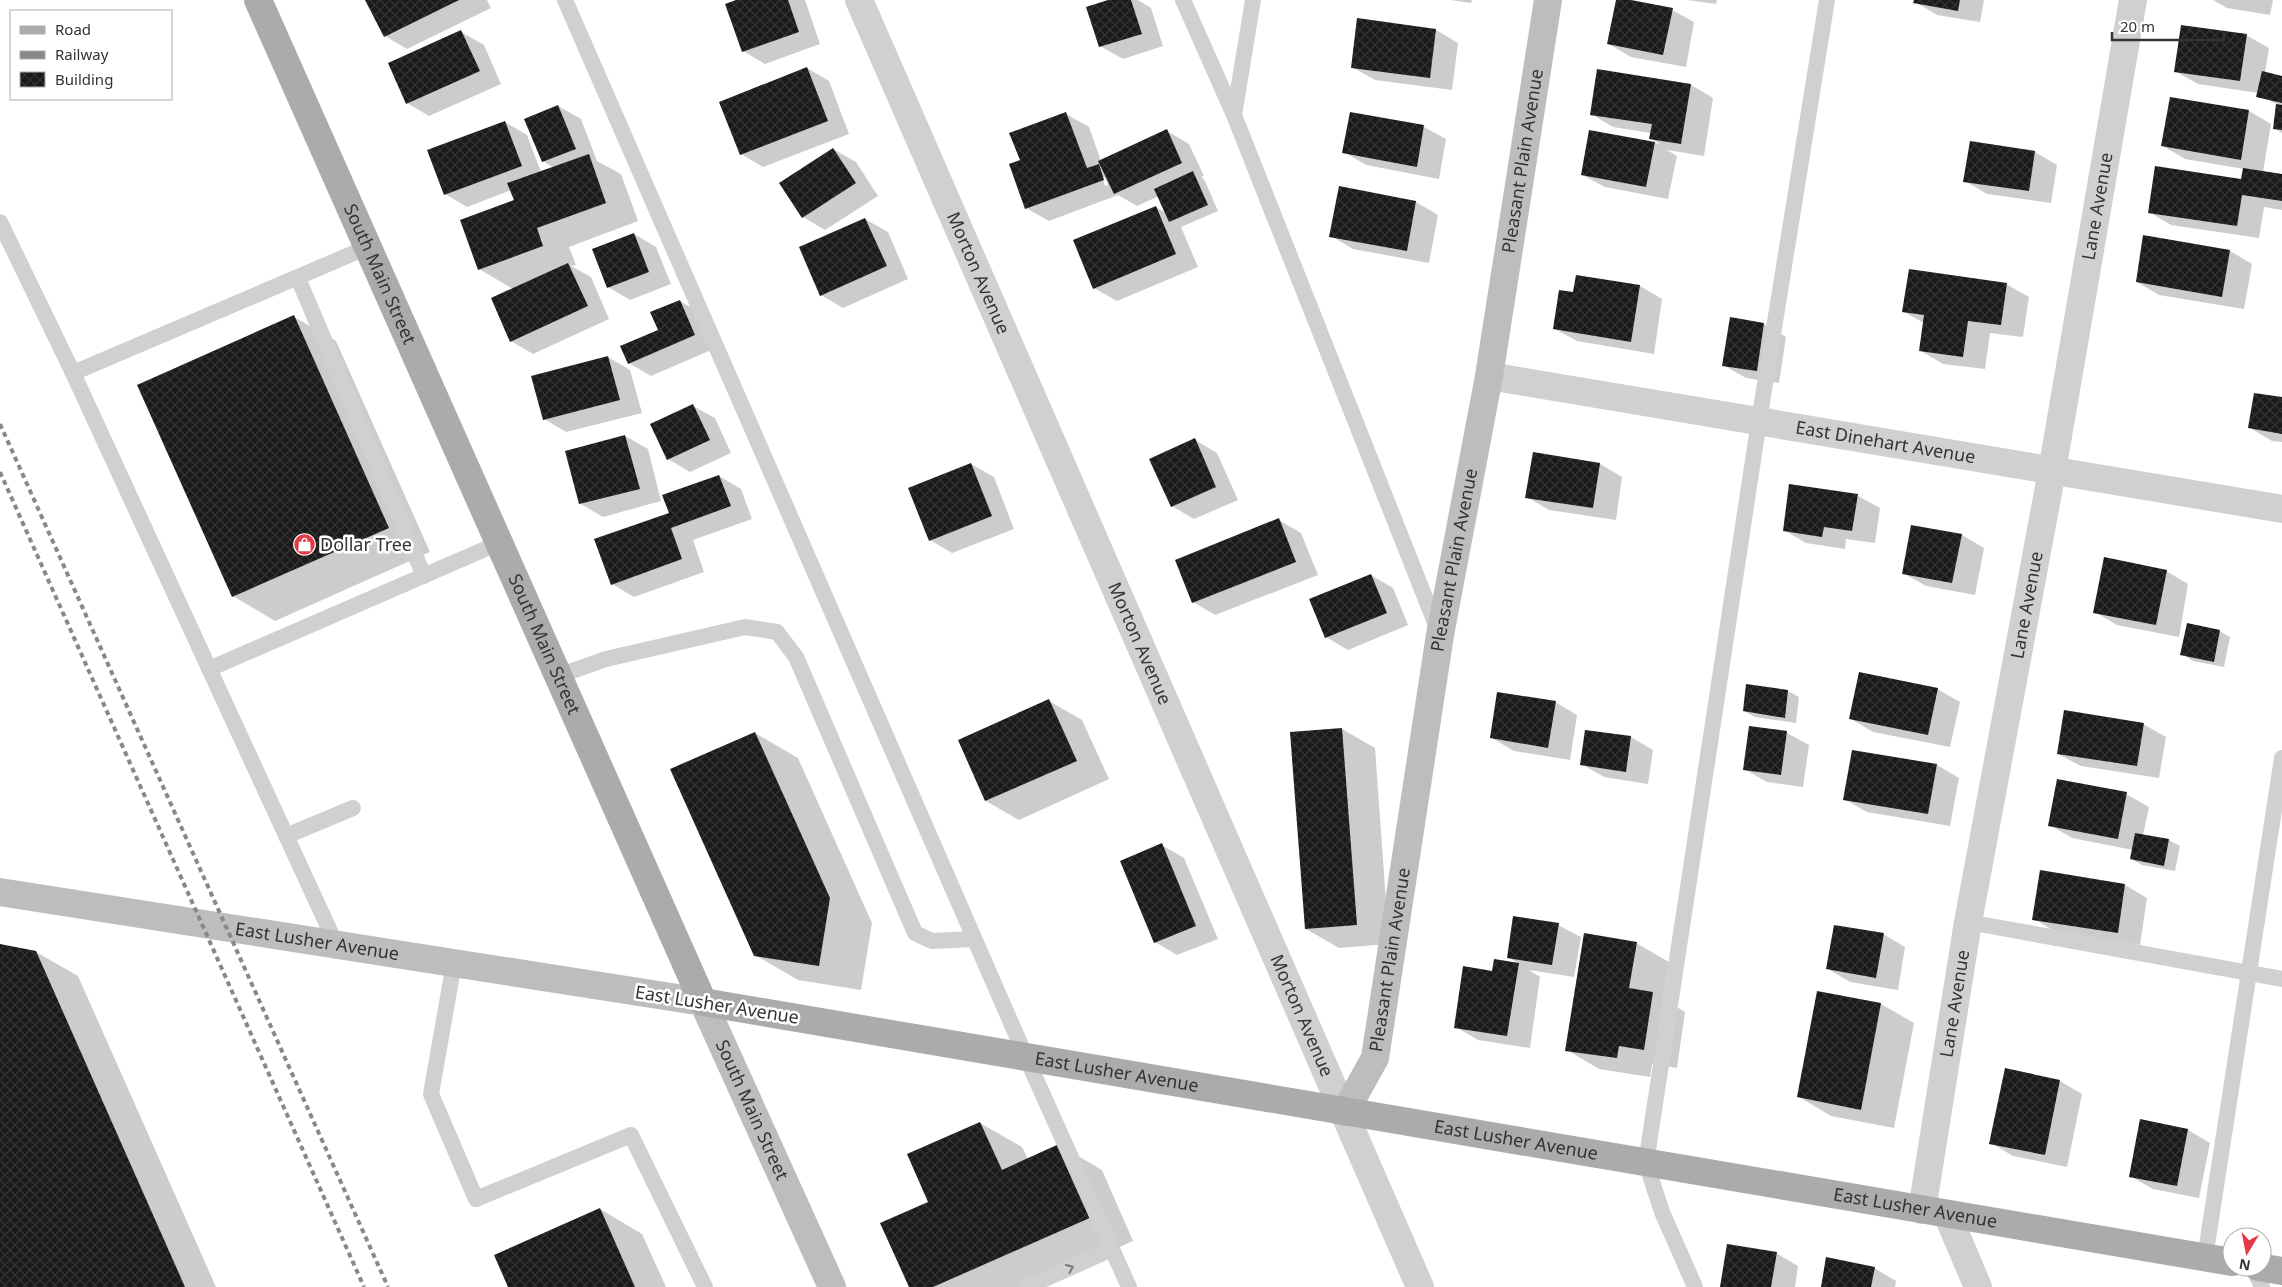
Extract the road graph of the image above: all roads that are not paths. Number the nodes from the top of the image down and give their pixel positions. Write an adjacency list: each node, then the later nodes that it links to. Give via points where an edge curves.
1 (258, 0): 11 (main road, South Main Street)
2 (565, 0): 28 (lane)
3 (859, 0): 35 (street, Morton Avenue)
4 (1183, 0): 9 (lane)
5 (1253, 0): 9 (lane)
6 (1548, 0): 14 (street, Pleasant Plain Avenue)
7 (1827, 0): 15 (lane)
8 (2133, 0): 16 (street, Lane Avenue)
9 (1234, 114): 20 (lane)
10 (0, 222): 13 (lane)
11 (368, 247): 12 (lane, via 325,263); 18 (main road, South Main Street)
12 (298, 278): 13 (lane); 19 (lane)
13 (73, 373): 21 (lane)
14 (1489, 376): 15 (street, East Dinehart Avenue); 20 (street, Pleasant Plain Avenue)
15 (1759, 421): 16 (street, East Dinehart Avenue); 36 (lane)
16 (2052, 471): 17 (street, East Dinehart Avenue); 27 (street, Lane Avenue)
17 (2282, 509)
18 (499, 543): 19 (lane); 22 (main road, South Main Street)
19 (424, 576): 21 (lane)
20 (1440, 635): 35 (street, Pleasant Plain Avenue, via 1375,1058)
21 (209, 669): 25 (lane)
22 (558, 676): 28 (lane, via 606,659 746,627 777,632 796,657 916,934 932,941); 33 (main road, South Main Street)
23 (2282, 758): 31 (lane)
24 (353, 808): 25 (lane)
25 (286, 836): 29 (lane)
26 (0, 892): 29 (street, East Lusher Avenue)
27 (1968, 922): 31 (lane); 37 (street, Lane Avenue)
28 (974, 939): 34 (lane)
29 (336, 944): 30 (street, East Lusher Avenue)
30 (454, 963): 33 (street, East Lusher Avenue); 41 (lane, via 431,1094 476,1199 631,1135)
31 (2247, 973): 32 (lane); 39 (lane)
32 (2282, 979)
33 (703, 1002): 34 (main road, East Lusher Avenue); 42 (street, South Main Street)
34 (1026, 1058): 35 (main road, East Lusher Avenue); 38 (lane)
35 (1345, 1112): 36 (main road, East Lusher Avenue); 45 (street, Morton Avenue)
36 (1646, 1163): 37 (main road, East Lusher Avenue); 46 (lane, via 1662,1212)
37 (1934, 1212): 39 (main road, East Lusher Avenue); 47 (street)
38 (1112, 1249): 43 (lane, one-way to 38); 44 (lane)
39 (2205, 1258): 40 (main road, East Lusher Avenue)
40 (2222, 1261)
41 (705, 1287)
42 (832, 1287)
43 (1027, 1287)
44 (1129, 1287)
45 (1420, 1287)
46 (1695, 1287)
47 (1978, 1287)

